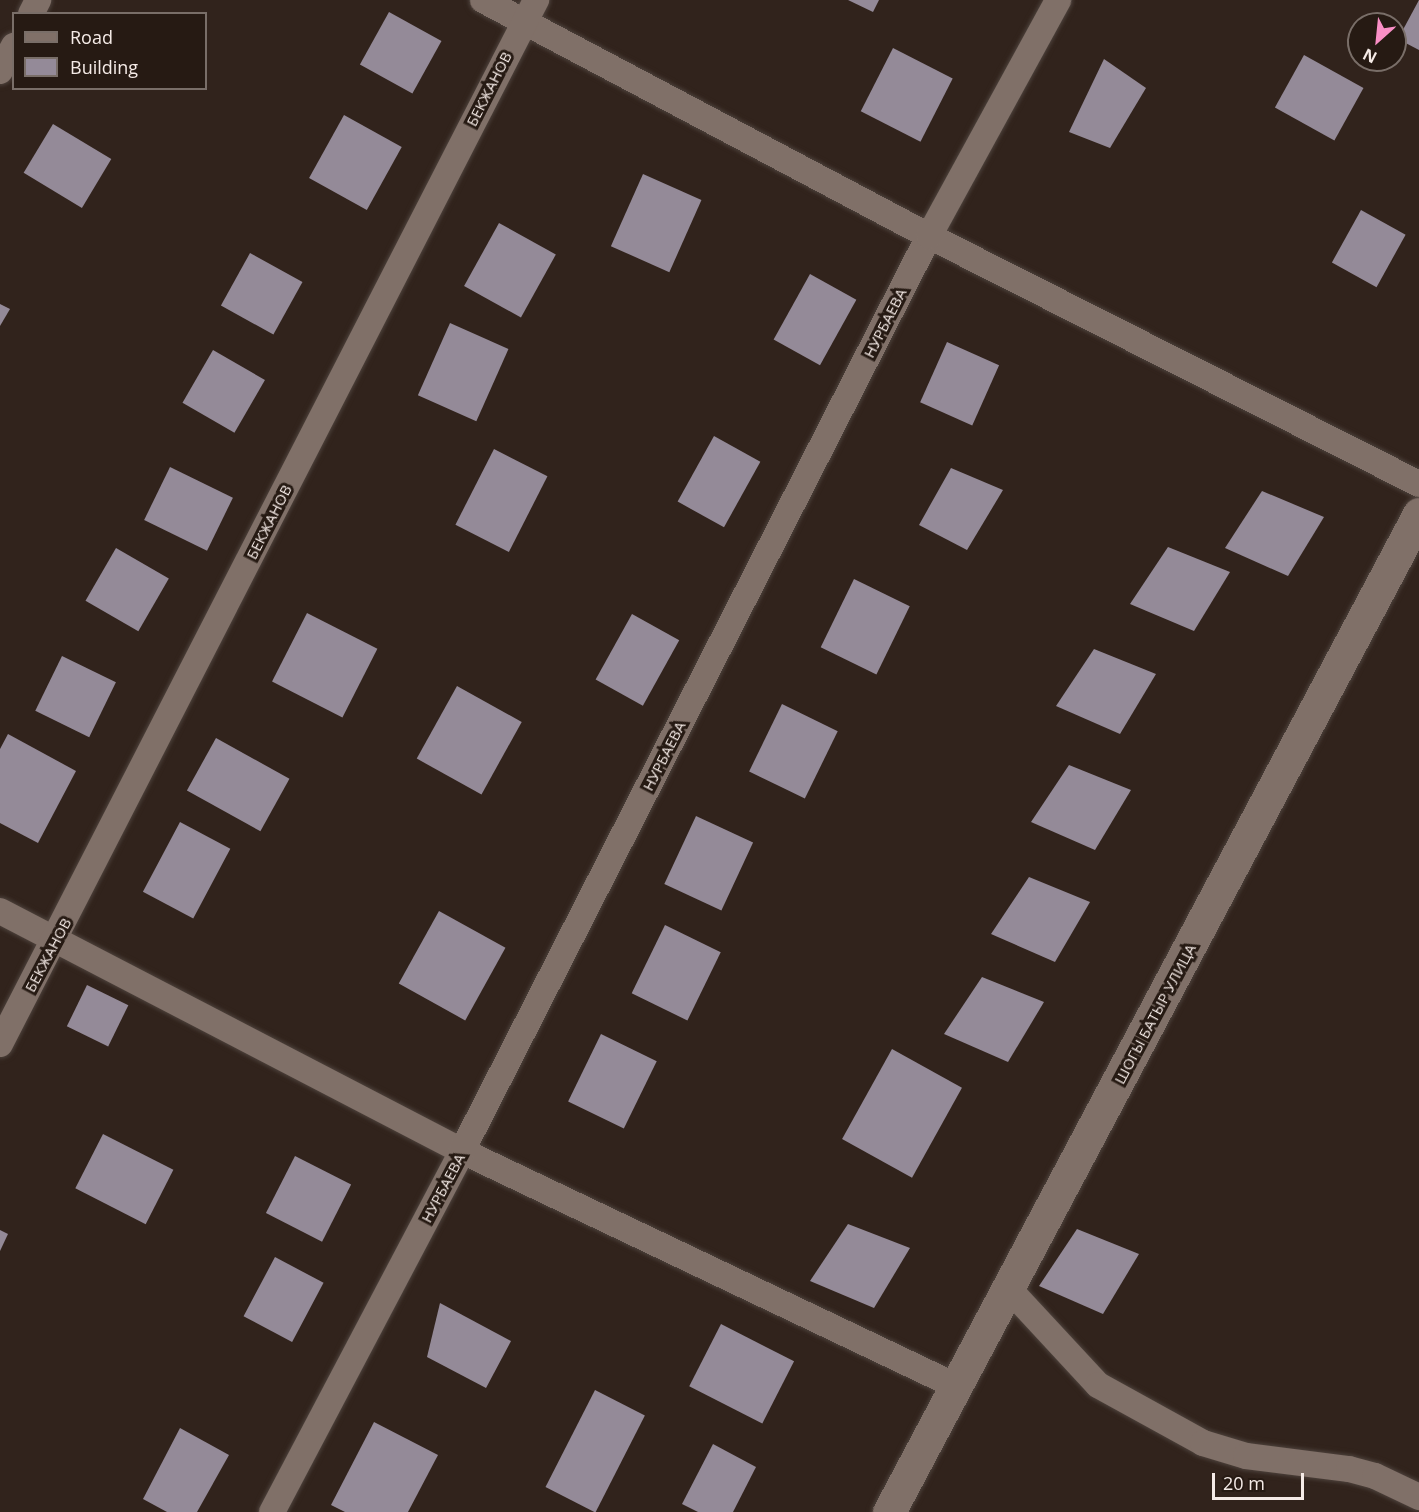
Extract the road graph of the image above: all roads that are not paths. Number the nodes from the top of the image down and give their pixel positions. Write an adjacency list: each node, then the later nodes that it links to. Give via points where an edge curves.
1 (483, 0): 3 (street)
2 (1058, 0): 6 (street, НУРБАЕВА)
3 (530, 11): 6 (street); 10 (street, БЕКЖАНОВ)
4 (12, 50): 5 (street)
5 (0, 71)
6 (929, 236): 7 (street); 12 (street, НУРБАЕВА)
7 (1419, 484)
8 (1419, 514): 13 (street, ШОГЫ БАТЫР УЛИЦА)
9 (0, 911): 10 (street)
10 (56, 940): 11 (street, БЕКЖАНОВ); 12 (street)
11 (0, 1044)
12 (462, 1152): 14 (street); 16 (street, НУРБАЕВА)
13 (1010, 1290): 14 (street, ШОГЫ БАТЫР УЛИЦА); 15 (street, via 1098,1385 1203,1443 1246,1456 1349,1469)
14 (958, 1386): 17 (street, ШОГЫ БАТЫР УЛИЦА)
15 (1419, 1497)
16 (272, 1512)
17 (889, 1512)

